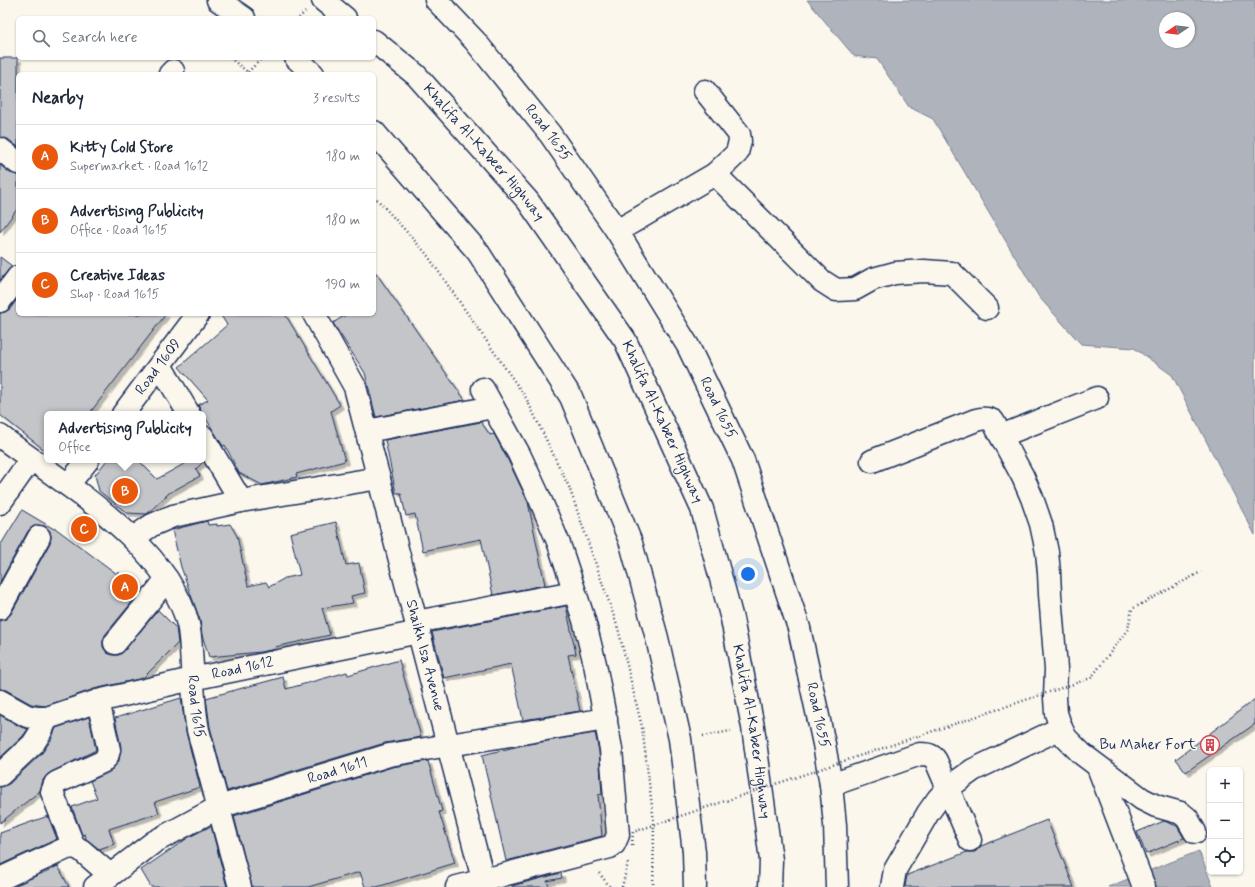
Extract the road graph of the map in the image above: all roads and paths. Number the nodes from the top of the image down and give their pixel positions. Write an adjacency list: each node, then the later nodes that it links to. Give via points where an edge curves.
1 (218, 0): 4 (street)
2 (323, 0): 5 (street)
3 (436, 0): 18 (street, Road 1655, via 475,41 550,134)
4 (241, 16)
5 (343, 16)
6 (376, 43): 52 (street, Khalifa Al-Kabeer Highway, via 416,75 528,202 625,340 702,509 732,619)
7 (233, 60): 10 (path)
8 (260, 60): 11 (path)
9 (298, 60): 12 (street)
10 (248, 72)
11 (250, 72)
12 (311, 72)
13 (705, 91): 17 (street, via 739,134 740,141 737,153)
14 (376, 134): 54 (street, via 478,252 571,397 631,543 657,638)
15 (0, 149): 16 (street)
16 (16, 161)
17 (715, 174): 18 (street); 21 (street, via 822,280 836,290 855,289 873,279 895,273 952,273)
18 (618, 231): 58 (street, Road 1655, via 688,346 743,460 799,628)
19 (16, 280): 20 (street)
20 (0, 301)
21 (987, 308)
22 (193, 316): 24 (street, Road 1609)
23 (315, 316): 28 (street, Shaikh Isa Avenue, via 355,387)
24 (160, 365): 26 (street, Road 1609); 27 (street)
25 (1097, 398): 30 (street)
26 (125, 411)
27 (188, 411)
28 (367, 431): 35 (street, Shaikh Isa Avenue); 43 (street, via 488,398 540,498 559,544)
29 (0, 436): 32 (street, Road 1615)
30 (1002, 436): 33 (street, via 993,421 982,418); 53 (street, via 1032,498 1047,552 1056,669 1054,698)
31 (206, 442): 37 (street)
32 (31, 459): 36 (street, Road 1615); 38 (street)
33 (872, 461)
34 (86, 463): 36 (street)
35 (379, 478): 37 (street); 45 (street, Shaikh Isa Avenue)
36 (68, 485): 40 (street, Road 1615)
37 (241, 501): 40 (street, via 172,516)
38 (0, 503)
39 (39, 537): 44 (street)
40 (133, 538): 42 (street, Road 1615)
41 (1201, 572): 64 (path, bridge, via 1132,609 1128,629 1091,678 633,832)
42 (167, 579): 46 (street); 47 (street, Road 1615, via 182,606 188,625)
43 (574, 592): 45 (street, Road 1612); 51 (street, via 584,620)
44 (0, 608)
45 (418, 627): 47 (street, Road 1612); 55 (street, Shaikh Isa Avenue)
46 (116, 643)
47 (192, 679): 49 (street, Road 1612); 60 (street, Road 1615, via 198,730)
48 (0, 701): 50 (street, Road 1612, via 27,716)
49 (98, 701): 50 (street, Road 1612); 63 (street, via 109,750 107,757 102,762 58,782 52,792)
50 (47, 718): 57 (street, via 33,744)
51 (606, 718): 55 (street, Road 1611); 68 (street, via 618,835 614,844)
52 (753, 727): 54 (path); 73 (street, Khalifa Al-Kabeer Highway, via 771,860)
53 (1061, 728): 56 (street, via 1074,747); 59 (street, via 973,770)
54 (680, 739): 72 (street, via 694,852)
55 (448, 745): 60 (street, Road 1611, via 389,755); 68 (street, Shaikh Isa Avenue)
56 (1098, 767): 61 (street, via 1142,800 1181,813); 76 (street)
57 (0, 775)
58 (831, 785): 59 (street, via 926,754 935,759); 74 (street, Road 1655)
59 (948, 788): 62 (street); 75 (street, via 928,813 894,870)
60 (219, 807): 67 (street, Road 1611, via 154,842); 69 (street, Road 1615)
61 (1195, 832)
62 (970, 840)
63 (74, 846): 66 (street); 67 (street, via 81,850)
64 (631, 852)
65 (629, 859): 71 (path)
66 (0, 879)
67 (102, 881)
68 (484, 883): 70 (street)
69 (240, 887)
70 (457, 887)
71 (622, 887)
72 (695, 887)
73 (770, 887)
74 (837, 887)
75 (892, 887)
76 (1144, 887)

